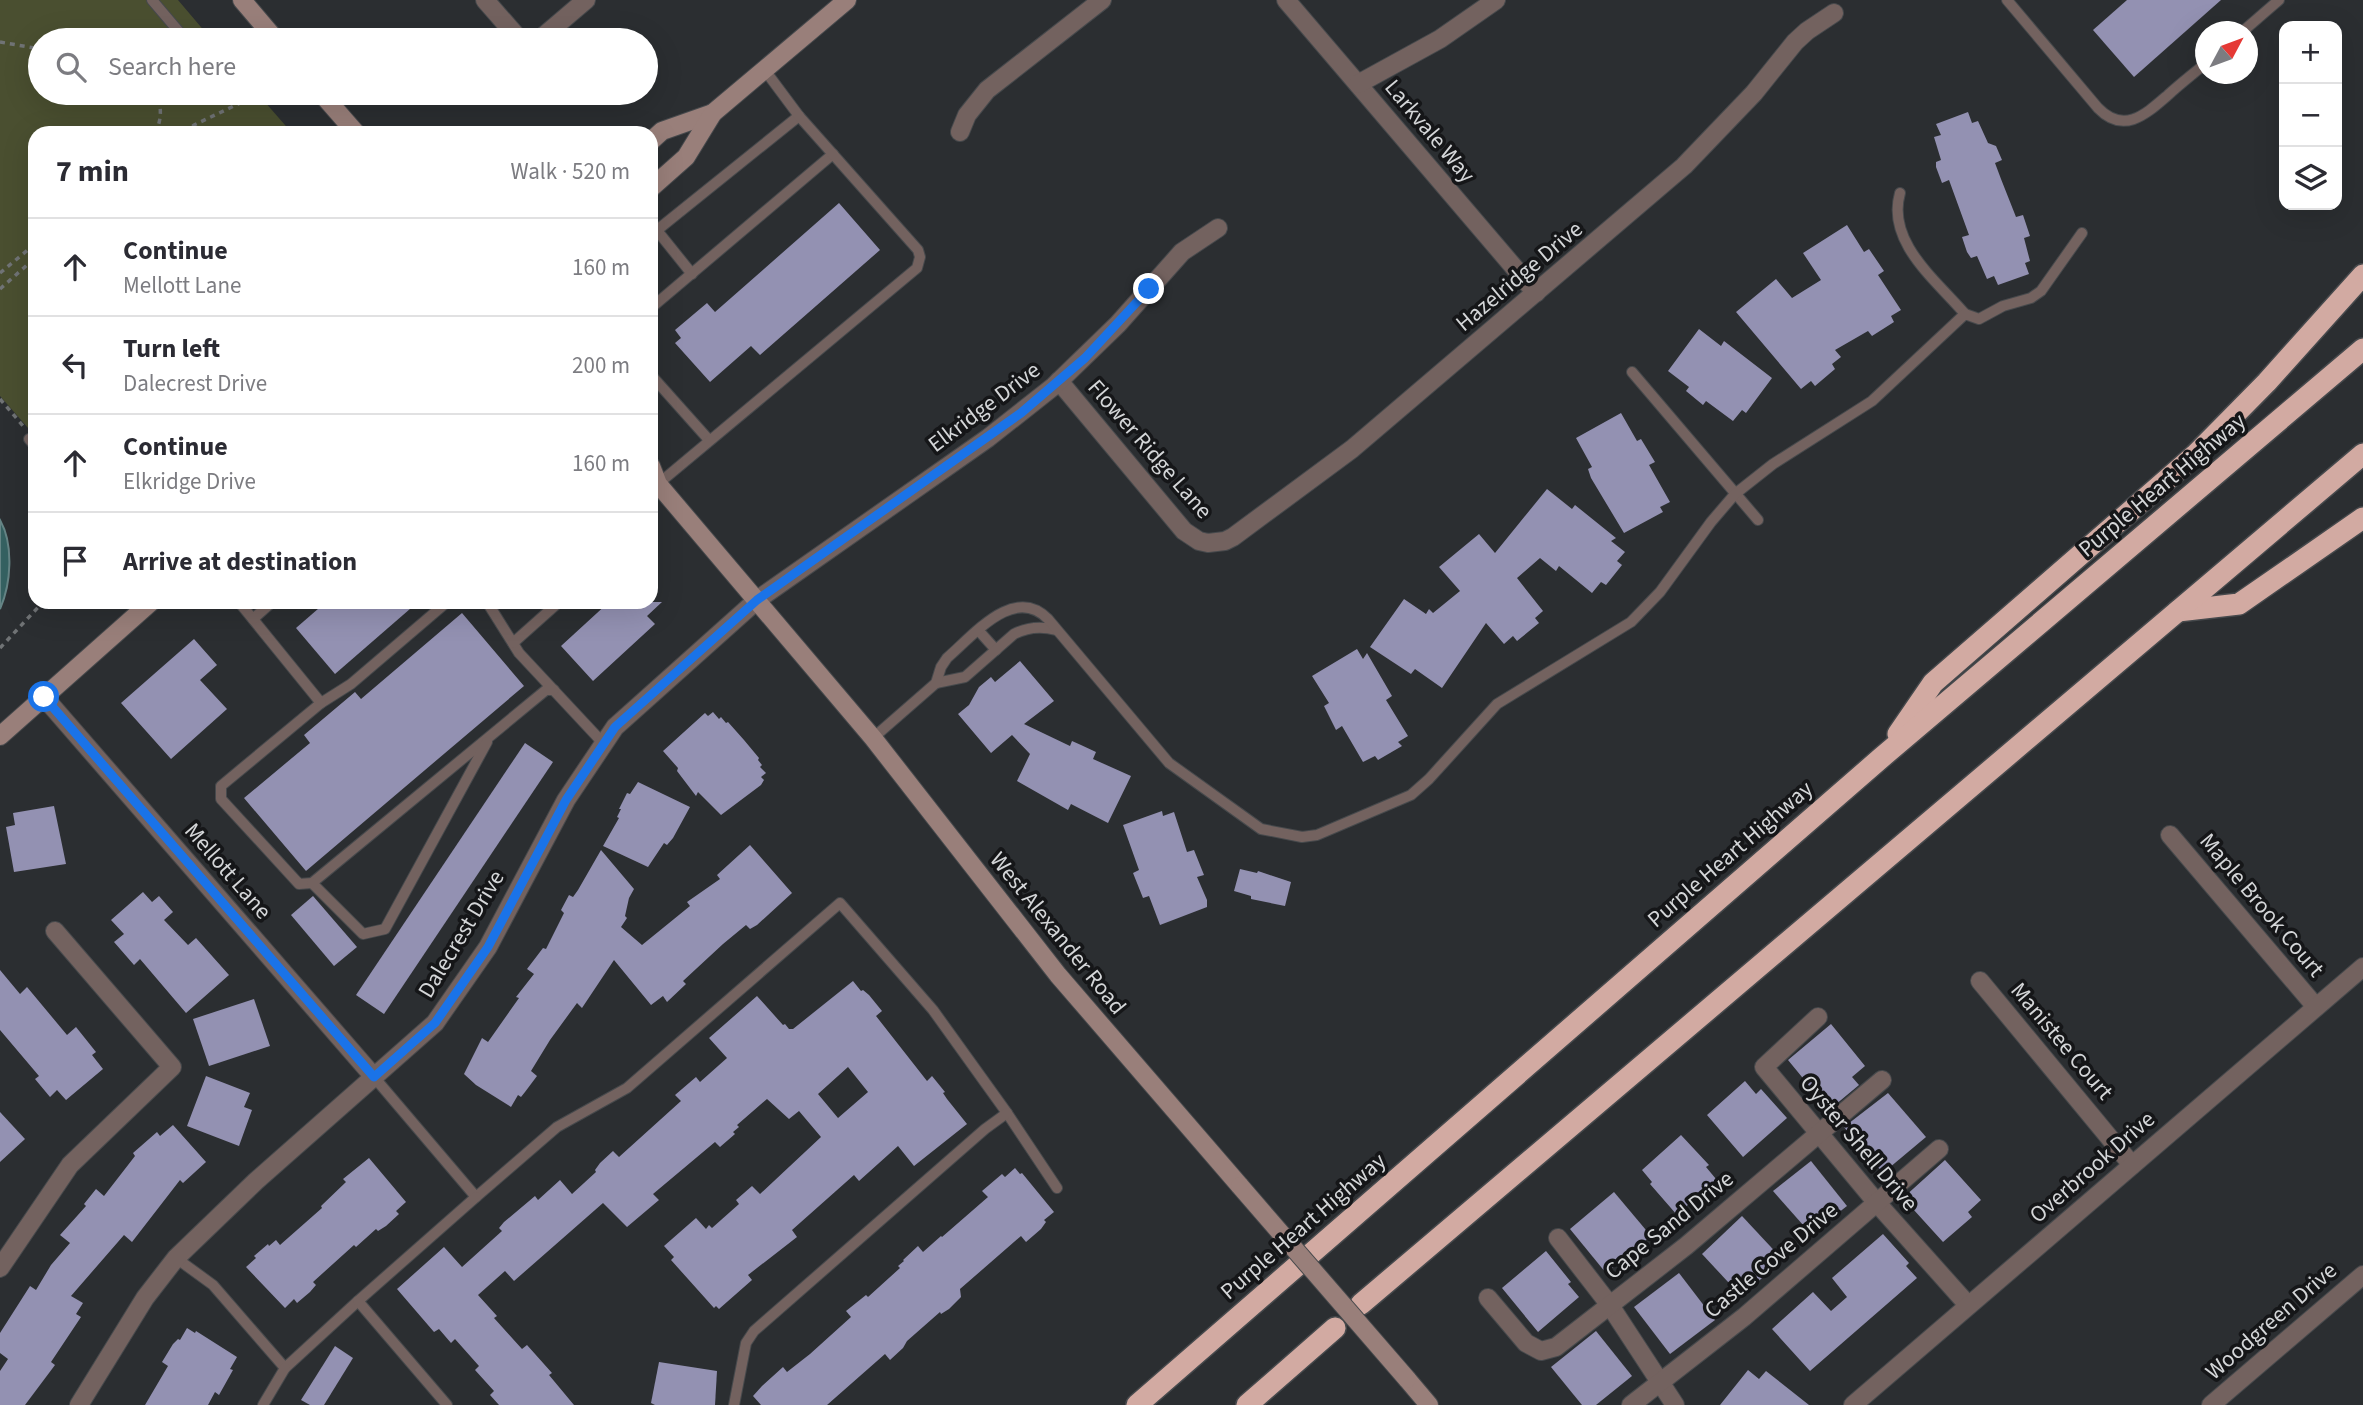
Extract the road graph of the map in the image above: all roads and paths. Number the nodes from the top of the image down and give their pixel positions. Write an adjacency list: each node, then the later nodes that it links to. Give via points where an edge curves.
1 (152, 0): 13 (lane)
2 (242, 0): 14 (main road)
3 (485, 0): 15 (street)
4 (586, 0): 16 (street)
5 (847, 0): 19 (main road)
6 (1102, 0): 30 (street, via 986,90)
7 (1286, 0): 21 (street, Larkvale Way)
8 (1496, 0): 21 (street, via 1440,39)
9 (2007, 0): 20 (lane, via 2098,108 2118,120 2142,116)
10 (2279, 0): 12 (lane)
11 (1834, 13): 45 (street, Hazelridge Drive, via 1794,42 1754,93 1685,166)
12 (2255, 21)
13 (176, 28)
14 (264, 28)
15 (510, 28)
16 (553, 28)
17 (0, 42): 18 (path)
18 (28, 47)
19 (764, 69): 25 (main road); 26 (lane)
20 (2195, 72)
21 (1358, 84): 45 (street, Larkvale Way)
22 (159, 105): 27 (path)
23 (236, 105): 28 (path)
24 (332, 105): 29 (main road)
25 (713, 113): 31 (main road); 33 (main road, via 686,158)
26 (799, 116): 32 (lane); 35 (lane)
27 (157, 126)
28 (193, 126)
29 (350, 126)
30 (960, 132)
31 (658, 135)
32 (833, 154): 42 (lane); 52 (lane, via 918,250 917,268)
33 (658, 182)
34 (1900, 192): 47 (lane, via 1897,221 1905,243)
35 (658, 225)
36 (1218, 228): 50 (street, Elkridge Drive, via 1182,252)
37 (2082, 233): 47 (lane, via 2036,295 1979,320)
38 (658, 235): 42 (lane)
39 (28, 250): 41 (path)
40 (28, 264): 44 (path)
41 (0, 273)
42 (692, 274): 46 (lane)
43 (2363, 275): 83 (highway, via 2195,455 1933,683)
44 (0, 289)
45 (1536, 293): 59 (street, Hazelridge Drive, via 1343,457 1233,537)
46 (658, 302)
47 (1965, 314): 56 (lane, via 1872,401)
48 (2363, 349): 83 (highway, Purple Heart Highway)
49 (1632, 372): 56 (lane)
50 (1059, 381): 59 (street, Flower Ridge Lane, via 1184,531); 60 (street, Elkridge Drive, via 988,438)
51 (658, 384): 52 (lane)
52 (709, 440): 54 (lane)
53 (2363, 454): 68 (highway)
54 (658, 480)
55 (658, 485): 60 (main road, West Alexander Road)
56 (1735, 494): 58 (lane); 70 (lane, via 1660,592 1631,622 1497,704 1411,795 1310,836 1261,829 1169,763)
57 (2363, 519): 68 (highway, via 2239,604)
58 (1758, 520)
59 (1208, 543)
60 (757, 600): 81 (main road, West Alexander Road); 82 (street, Dalecrest Drive, via 615,727)
61 (36, 609): 73 (path)
62 (143, 609): 77 (main road)
63 (245, 609): 69 (lane)
64 (264, 609): 69 (lane)
65 (439, 609): 78 (lane, via 351,684)
66 (491, 609): 72 (lane)
67 (551, 609): 72 (lane)
68 (2178, 611): 107 (highway)
69 (253, 619): 78 (lane)
70 (1057, 630): 71 (lane, via 1042,613 1025,606 1006,610); 74 (lane, via 1022,630)
71 (979, 631): 74 (lane); 75 (lane, via 947,658)
72 (513, 643): 76 (lane)
73 (0, 648)
74 (996, 650): 75 (lane, via 965,677)
75 (936, 684): 81 (lane)
76 (554, 690): 80 (lane, via 546,691); 82 (lane)
77 (44, 697): 79 (main road); 91 (street, Mellott Lane)
78 (321, 703): 85 (lane, via 220,786 221,799 299,884)
79 (0, 736)
80 (490, 737): 85 (lane); 85 (lane, via 385,929 363,934)
81 (873, 738): 119 (main road, West Alexander Road, bridge, via 1049,964)
82 (603, 743): 91 (street, Dalecrest Drive, via 566,800 480,958 435,1023)
83 (1881, 758): 117 (highway, Purple Heart Highway)
84 (2170, 835): 89 (street, Maple Brook Court)
85 (313, 883)
86 (55, 931): 101 (street, via 172,1067 70,1165)
87 (2363, 967): 89 (street, Overbrook Drive)
88 (1980, 981): 96 (street, Manistee Court)
89 (2316, 1007): 96 (street, Overbrook Drive)
90 (1818, 1017): 94 (street, Oyster Shell Drive, via 1763,1067)
91 (374, 1077): 98 (lane); 102 (street, Dalecrest Drive)
92 (1882, 1080): 94 (street, Cape Sand Drive)
93 (1007, 1113): 97 (lane); 98 (lane, via 933,1010 840,903 627,1088 557,1127); 116 (lane, via 754,1331 746,1343)
94 (1819, 1134): 99 (street, Oyster Shell Drive); 108 (street, Cape Sand Drive)
95 (1939, 1149): 99 (street, Castle Cove Drive)
96 (2132, 1165): 109 (street, Overbrook Drive)
97 (1057, 1188)
98 (476, 1198): 106 (lane)
99 (1877, 1203): 109 (street, Oyster Shell Drive); 112 (street, Castle Cove Drive)
100 (1558, 1238): 108 (street)
101 (7, 1241): 103 (street)
102 (176, 1258): 111 (lane, via 214,1284); 113 (street, Dalecrest Drive, via 145,1298)
103 (0, 1268)
104 (2363, 1275): 123 (street, Woodgreen Drive)
105 (1488, 1298): 108 (street, Cape Sand Drive, via 1526,1343 1541,1351 1556,1348)
106 (358, 1301): 111 (lane); 115 (lane)
107 (1361, 1304)
108 (1609, 1304): 112 (street)
109 (1968, 1305): 122 (street, Overbrook Drive)
110 (1335, 1328): 118 (highway)
111 (285, 1368): 114 (lane)
112 (1660, 1383): 120 (street, Castle Cove Drive); 121 (street)
113 (79, 1405)
114 (263, 1405)
115 (447, 1405)
116 (734, 1405)
117 (1137, 1405)
118 (1247, 1405)
119 (1429, 1405)
120 (1631, 1405)
121 (1675, 1405)
122 (1853, 1405)
123 (2211, 1405)

